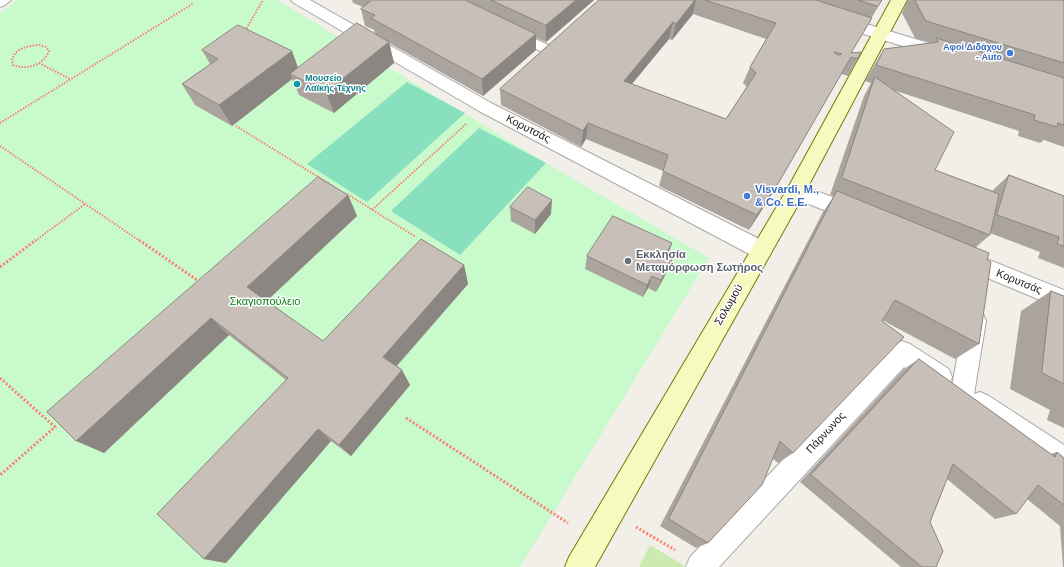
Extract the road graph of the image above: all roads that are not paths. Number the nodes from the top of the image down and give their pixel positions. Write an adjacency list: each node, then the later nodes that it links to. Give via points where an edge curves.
1 (3, 0): 4 (street)
2 (299, 0): 12 (street, Κορυτσάς)
3 (899, 0): 7 (main road, Σολωμού)
4 (0, 2)
5 (820, 14): 7 (street)
6 (509, 32): 8 (lane)
7 (879, 33): 9 (street); 10 (main road, Σολωμού)
8 (549, 50)
9 (961, 59)
10 (796, 190): 11 (street); 12 (main road, Σολωμού)
11 (875, 223)
12 (761, 250): 18 (main road, Σολωμού)
13 (948, 253): 14 (street, Κορυτσάς)
14 (984, 268): 15 (street, Κορυτσάς); 16 (street)
15 (1064, 300)
16 (962, 392): 17 (street, Πάρνωνος); 19 (street, Πάρνωνος, via 902,352)
17 (1064, 460)
18 (579, 567)
19 (700, 567)

